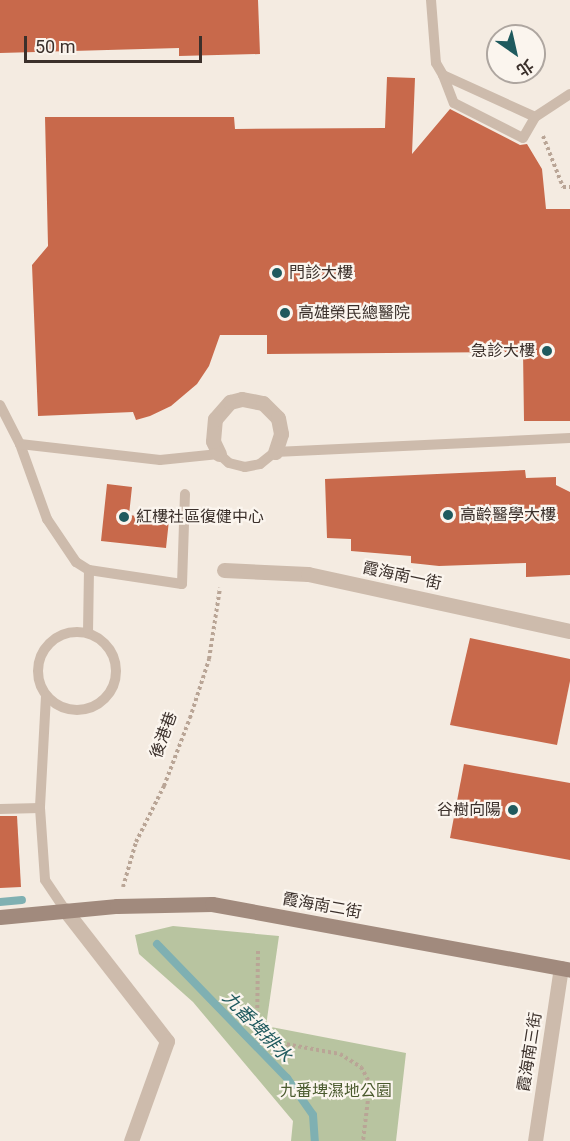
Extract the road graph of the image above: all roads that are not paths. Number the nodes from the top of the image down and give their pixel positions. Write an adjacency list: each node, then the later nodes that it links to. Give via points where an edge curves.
1 (431, 0): 2 (lane, via 436,63)
2 (443, 75): 4 (lane); 4 (lane, via 454,103 523,138)
3 (570, 93): 4 (lane)
4 (536, 117)
5 (0, 405): 7 (lane)
6 (570, 438): 8 (lane)
7 (20, 444): 9 (lane, via 160,460); 11 (lane, via 47,519 76,562)
8 (275, 452): 9 (lane, via 260,464 245,467 229,463); 9 (street, via 281,434 278,418 263,403 242,399 230,402 215,419 213,441)
9 (219, 454)
10 (185, 494): 11 (lane, via 182,584)
11 (89, 570): 14 (lane)
12 (224, 570): 13 (street, 霞海南一街, via 308,574)
13 (570, 631)
14 (88, 633): 15 (lane, via 63,634 44,649 37,673); 15 (lane, via 100,639 115,661 116,674 109,693 95,706 82,710 69,710)
15 (46, 696): 16 (lane)
16 (40, 808): 17 (lane); 18 (lane, via 45,880)
17 (0, 809)
18 (65, 910): 19 (street); 20 (street, 霞海南二街, via 212,904); 21 (street, via 167,1041)
19 (0, 917)
20 (565, 969): 22 (street, 霞海南三街)
21 (131, 1141)
22 (535, 1141)

